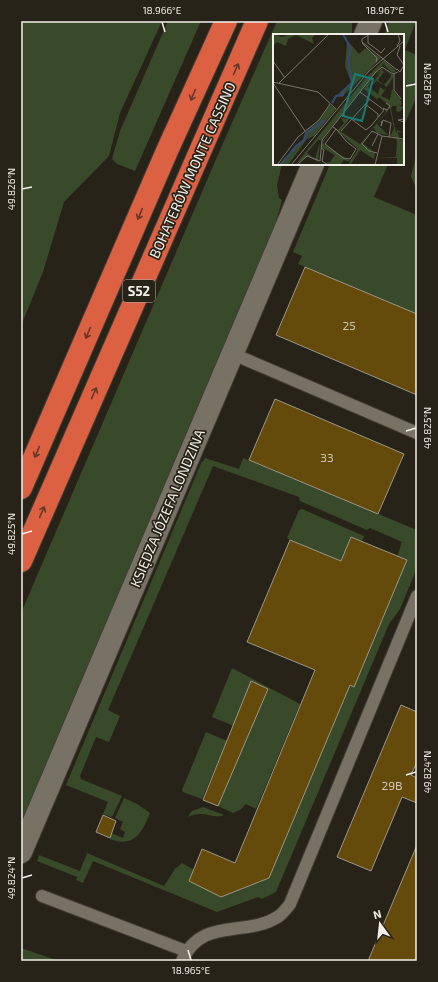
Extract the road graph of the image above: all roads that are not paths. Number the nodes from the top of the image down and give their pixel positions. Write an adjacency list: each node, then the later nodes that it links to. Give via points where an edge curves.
1 (226, 21): 8 (highway, BOHATERÓW MONTE CASSINO / S52, one-way to 8)
2 (257, 21): 9 (highway, BOHATERÓW MONTE CASSINO / S52, one-way to 2)
3 (371, 21): 4 (street)
4 (365, 34)
5 (313, 165): 6 (street, KSIĘDZA JÓZEFA LONDZINA)
6 (232, 354): 7 (lane); 11 (street, KSIĘDZA JÓZEFA LONDZINA)
7 (417, 433)
8 (21, 488)
9 (21, 561)
10 (417, 597): 13 (lane, via 290,904 280,916 268,922 216,932 200,938)
11 (21, 852)
12 (42, 896): 13 (lane)
13 (184, 956)

